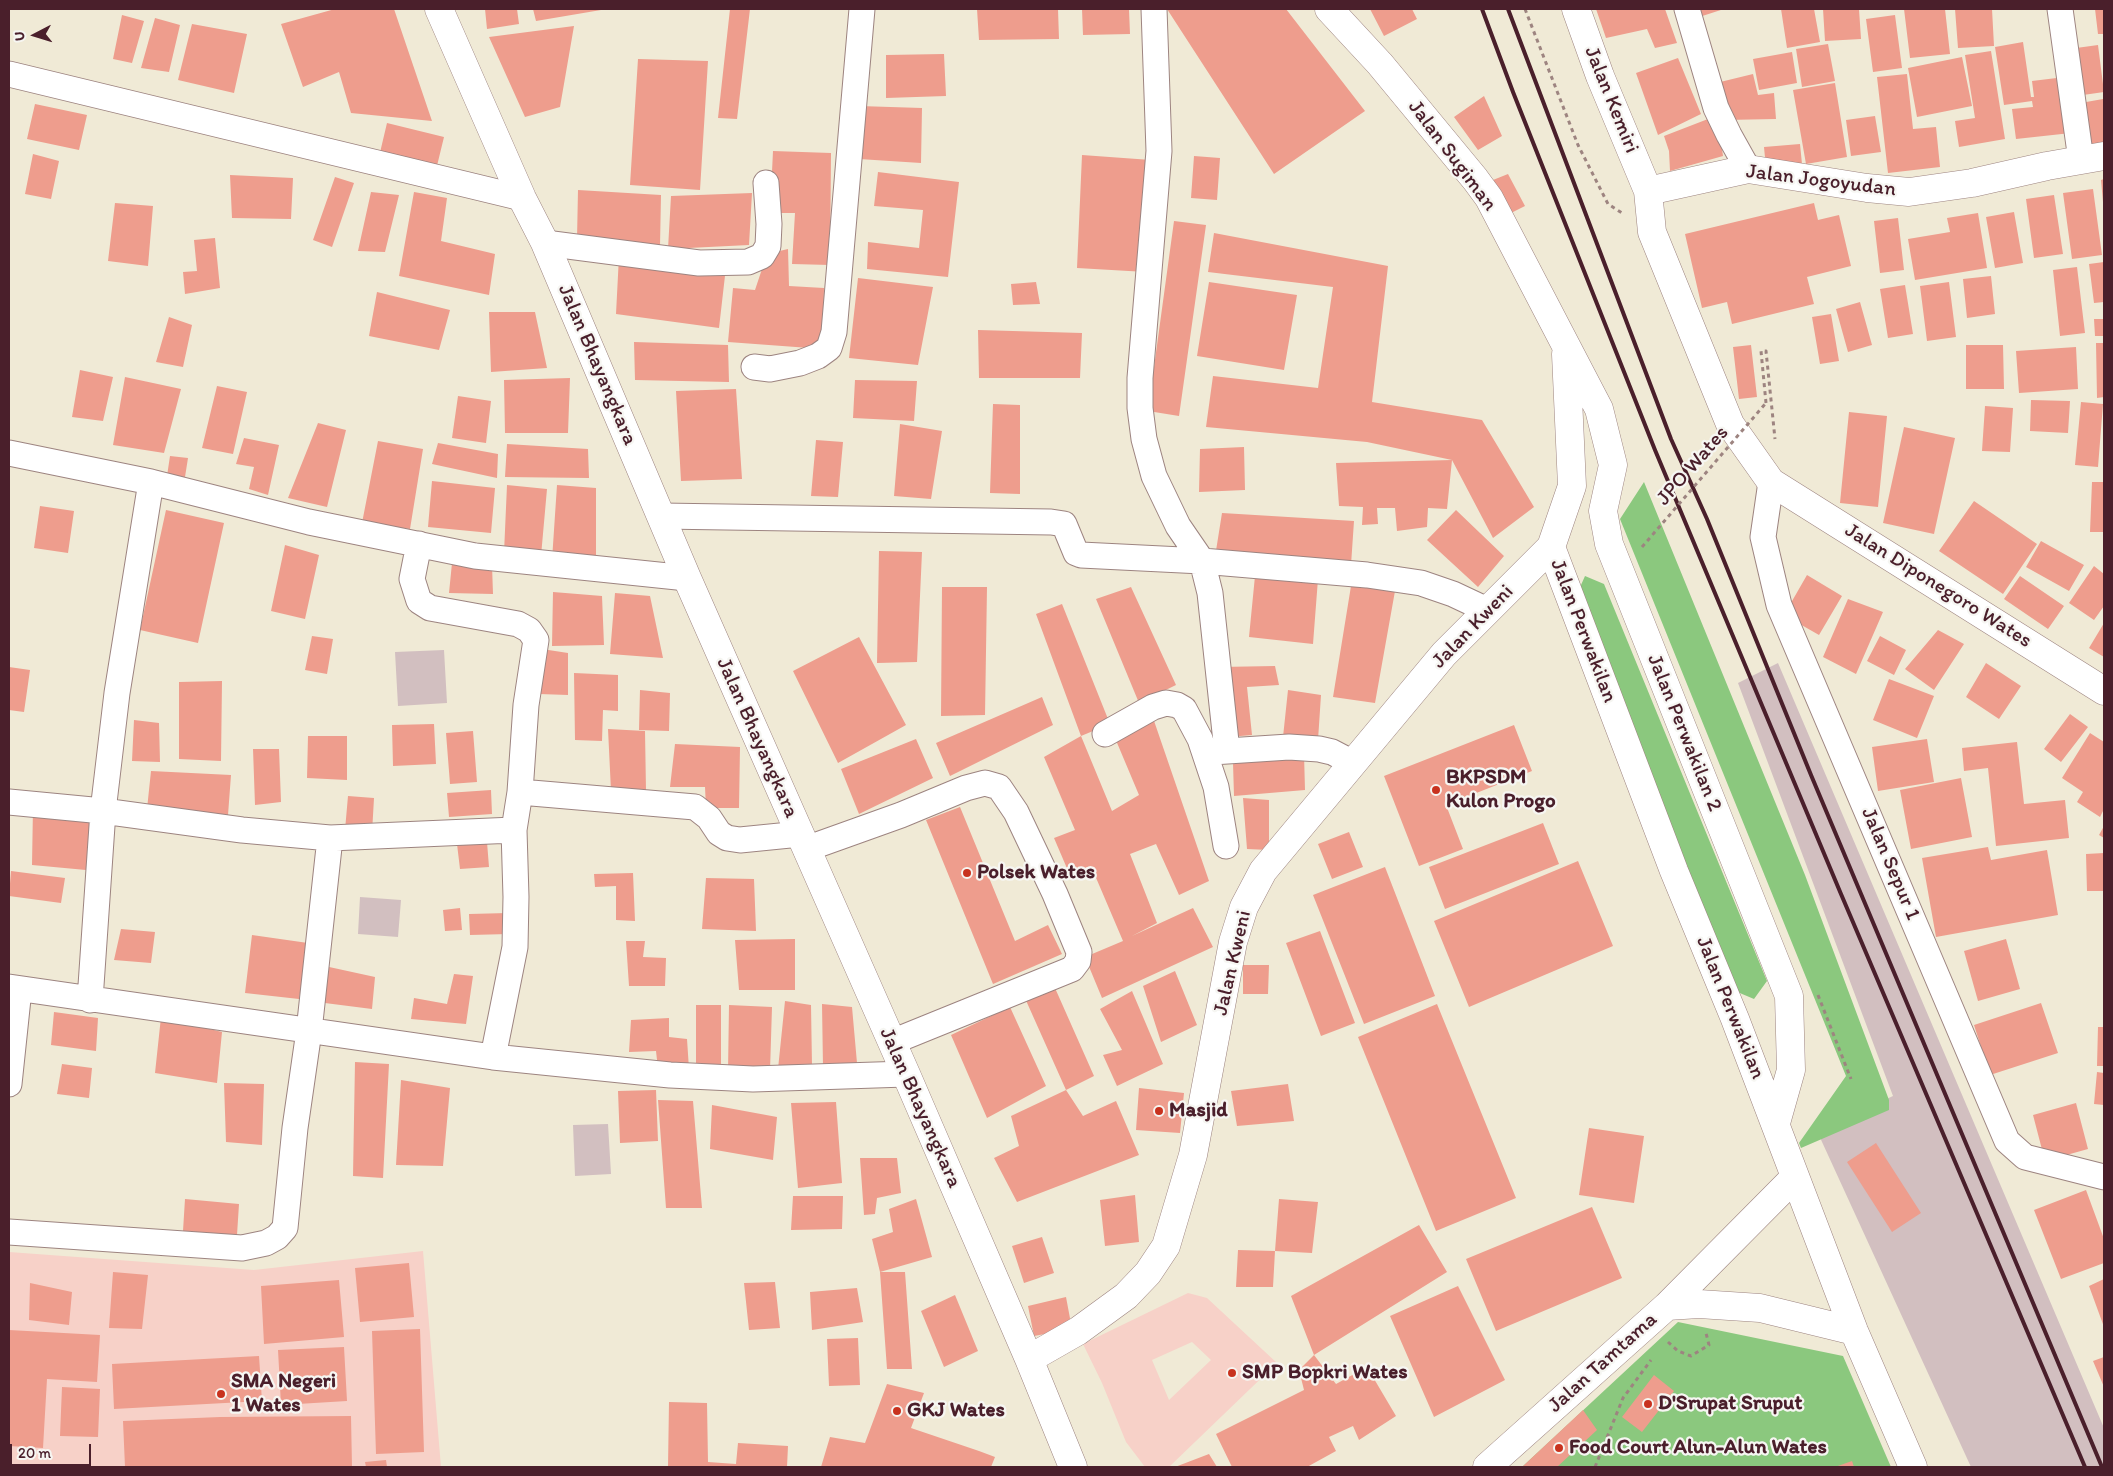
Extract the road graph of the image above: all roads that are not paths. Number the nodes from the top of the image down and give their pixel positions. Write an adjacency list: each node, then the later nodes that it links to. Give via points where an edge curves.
1 (439, 9): 13 (street, Jalan Bhayangkara)
2 (862, 9): 16 (street, via 834,332 829,348 818,356 800,363)
3 (1154, 9): 23 (street, via 1159,151 1140,408 1154,476 1178,526)
4 (1329, 9): 15 (street, Jalan Sugiman, via 1380,64 1475,179)
5 (1576, 9): 12 (street, Jalan Kemiri)
6 (1687, 9): 10 (street, via 1716,108)
7 (2060, 9): 9 (street)
8 (9, 74): 13 (street)
9 (2092, 158): 10 (street, Jalan Jogoyudan, via 1972,183 1909,192)
10 (1748, 168): 12 (street, Jalan Jogoyudan)
11 (766, 182): 14 (street, via 768,246 762,256 748,262 699,263)
12 (1648, 191): 19 (street, via 1652,232 1730,424)
13 (522, 198): 14 (street, Jalan Bhayangkara)
14 (546, 244): 20 (street, Jalan Bhayangkara)
15 (1566, 347): 22 (street, via 1572,486); 44 (street, Jalan Perwakilan 2, via 1598,409 1613,465 1603,511 1609,544 1789,996 1791,1070)
16 (754, 367)
17 (9, 453): 18 (street)
18 (151, 482): 21 (street, via 309,522); 32 (street, via 117,693)
19 (1772, 482): 26 (street, Jalan Diponegoro Wates); 46 (street, Jalan Sepur 1, via 1763,537 1780,605 2007,1141 2025,1157)
20 (661, 516): 23 (street, via 1051,522 1064,524 1076,552 1081,555); 24 (street, Jalan Bhayangkara)
21 (418, 544): 24 (street, via 475,556); 30 (street, via 412,579 419,601 430,608 518,624 529,630 536,640 526,705)
22 (1551, 547): 25 (street, Jalan Kweni); 44 (street, Jalan Perwakilan, via 1674,871)
23 (1202, 561): 25 (street, via 1367,575 1421,583); 28 (street, via 1210,593)
24 (687, 578): 35 (street, Jalan Bhayangkara)
25 (1487, 610): 29 (street, Jalan Kweni, via 1444,654)
26 (2104, 690)
27 (1105, 734): 28 (street, via 1152,707 1166,703 1184,709 1192,724)
28 (1216, 752): 29 (street, via 1289,747 1320,749); 36 (street, via 1216,787)
29 (1353, 762): 50 (street, Jalan Kweni, via 1262,871 1244,907 1233,942 1193,1155 1166,1246 1126,1296 1078,1331)
30 (520, 792): 33 (street); 35 (street, via 695,806 727,838)
31 (9, 802): 32 (street)
32 (103, 811): 34 (street); 38 (street)
33 (514, 830): 34 (street); 41 (street, via 515,947)
34 (330, 838): 39 (street)
35 (803, 842): 40 (street, Jalan Bhayangkara); 40 (street, via 901,815 966,788 985,784 999,787 1016,812 1055,894 1079,952 1078,961 1072,969)
36 (1226, 846)
37 (14, 988): 38 (street); 43 (street)
38 (90, 1000): 39 (street)
39 (309, 1031): 41 (street); 47 (street, via 294,1128 285,1228 277,1237 257,1246 242,1248)
40 (892, 1042): 42 (street, Jalan Bhayangkara)
41 (493, 1057): 42 (street, via 670,1075 753,1079)
42 (906, 1074): 50 (street, Jalan Bhayangkara)
43 (9, 1084)
44 (1776, 1123): 45 (street, Jalan Perwakilan)
45 (1795, 1177): 48 (street); 49 (street, Jalan Perwakilan)
46 (2104, 1177)
47 (9, 1232)
48 (1667, 1306): 49 (street, Jalan Tamtama, via 1699,1304 1760,1308); 52 (street, Jalan Tamtama)
49 (1854, 1331): 53 (street, Jalan Perwakilan)
50 (1029, 1359): 51 (street, Jalan Bhayangkara)
51 (1073, 1467)
52 (1488, 1467)
53 (1913, 1467)

